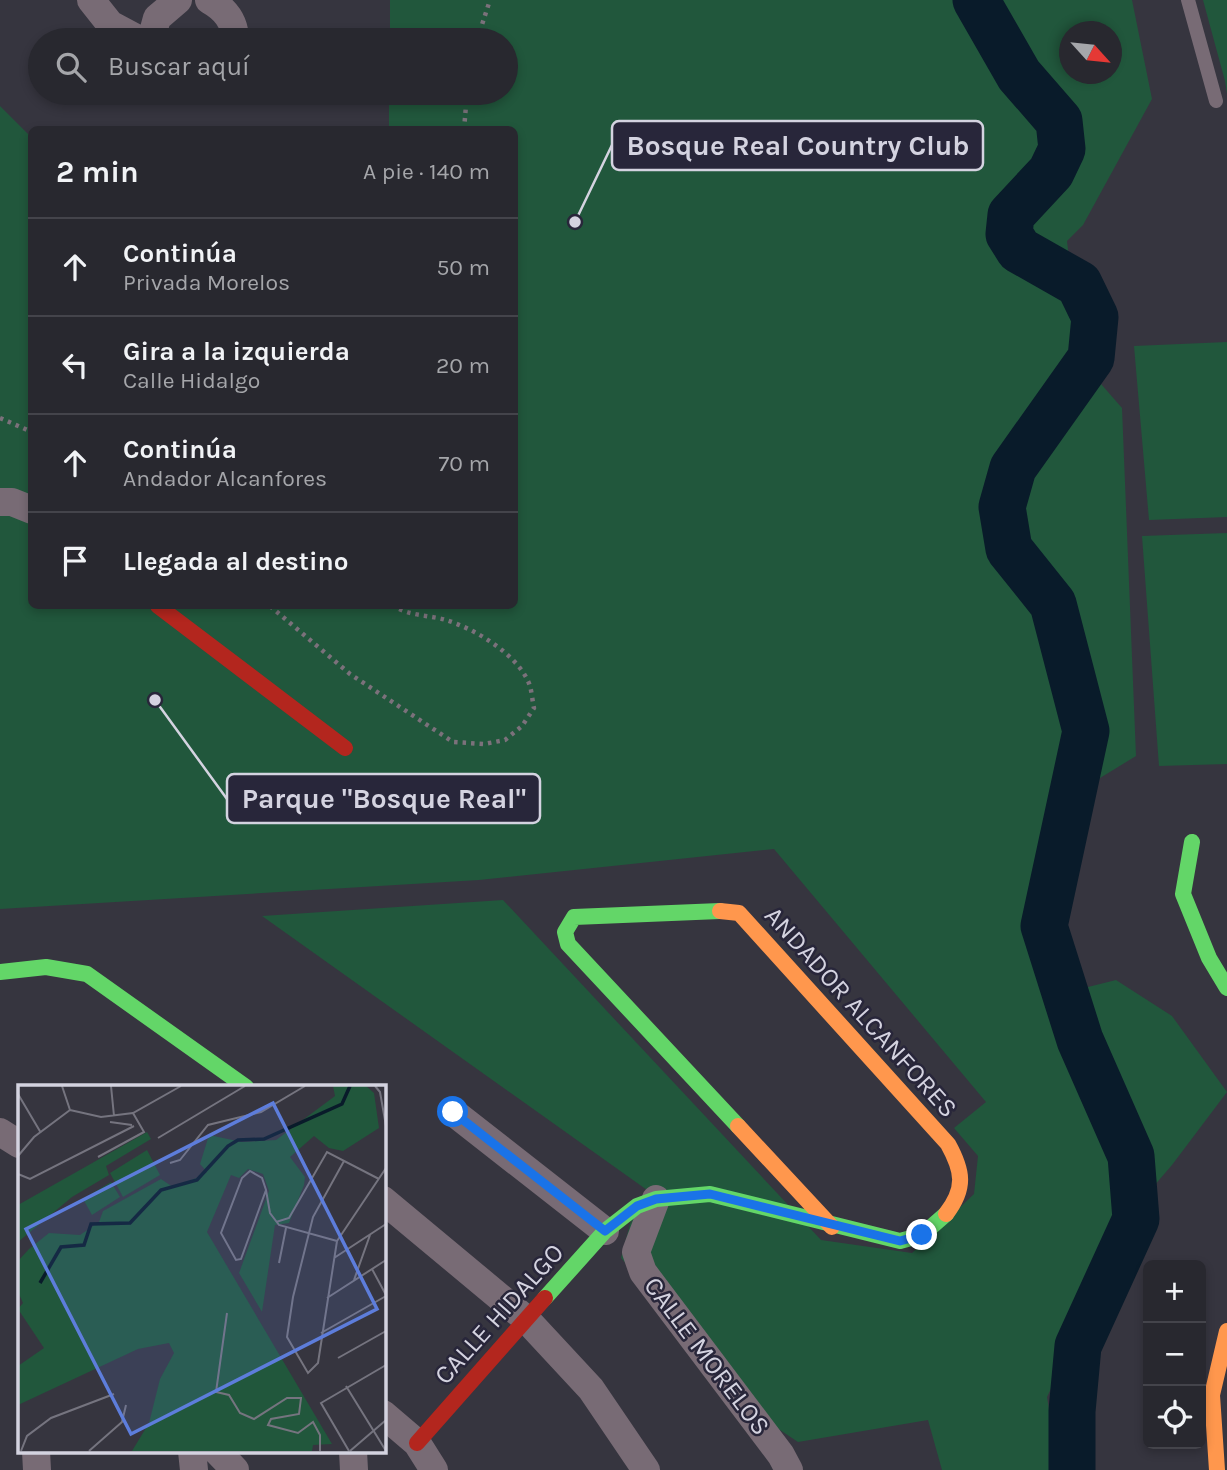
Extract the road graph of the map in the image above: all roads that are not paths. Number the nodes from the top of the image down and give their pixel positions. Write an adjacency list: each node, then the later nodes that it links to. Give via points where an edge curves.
1 (91, 0): 4 (street)
2 (178, 0): 5 (street, via 157,18)
3 (1188, 0): 6 (lane)
4 (118, 28)
5 (154, 28)
6 (1216, 101)
7 (0, 502): 8 (street)
8 (28, 508)
9 (162, 609): 10 (street)
10 (345, 748)
11 (1192, 842): 13 (street, via 1183,894 1209,958)
12 (0, 972): 14 (street, via 46,967 87,975)
13 (1227, 988)
14 (243, 1085)
15 (453, 1112): 21 (street)
16 (0, 1132): 17 (street)
17 (18, 1143)
18 (656, 1199): 20 (street, ANDADOR ALCANFORES, via 710,1194); 21 (street, CALLE HIDALGO, via 637,1206); 36 (street, CALLE MORELOS, via 636,1252 643,1272)
19 (385, 1202): 22 (street)
20 (832, 1227): 20 (street, ANDADOR ALCANFORES, via 900,1241 922,1235 939,1223 960,1193 960,1166 948,1144 739,914 574,918 565,932 568,944)
21 (605, 1231): 22 (street, CALLE HIDALGO)
22 (526, 1319): 25 (street, CALLE HIDALGO); 35 (street, via 591,1389)
23 (1227, 1331): 37 (street, via 1212,1395)
24 (385, 1416): 25 (street)
25 (417, 1443): 34 (street)
26 (36, 1452): 30 (street)
27 (192, 1452): 31 (street)
28 (218, 1452): 32 (street)
29 (353, 1452): 33 (street)
30 (37, 1470)
31 (194, 1470)
32 (235, 1470)
33 (354, 1470)
34 (434, 1470)
35 (646, 1470)
36 (789, 1470)
37 (1217, 1470)

